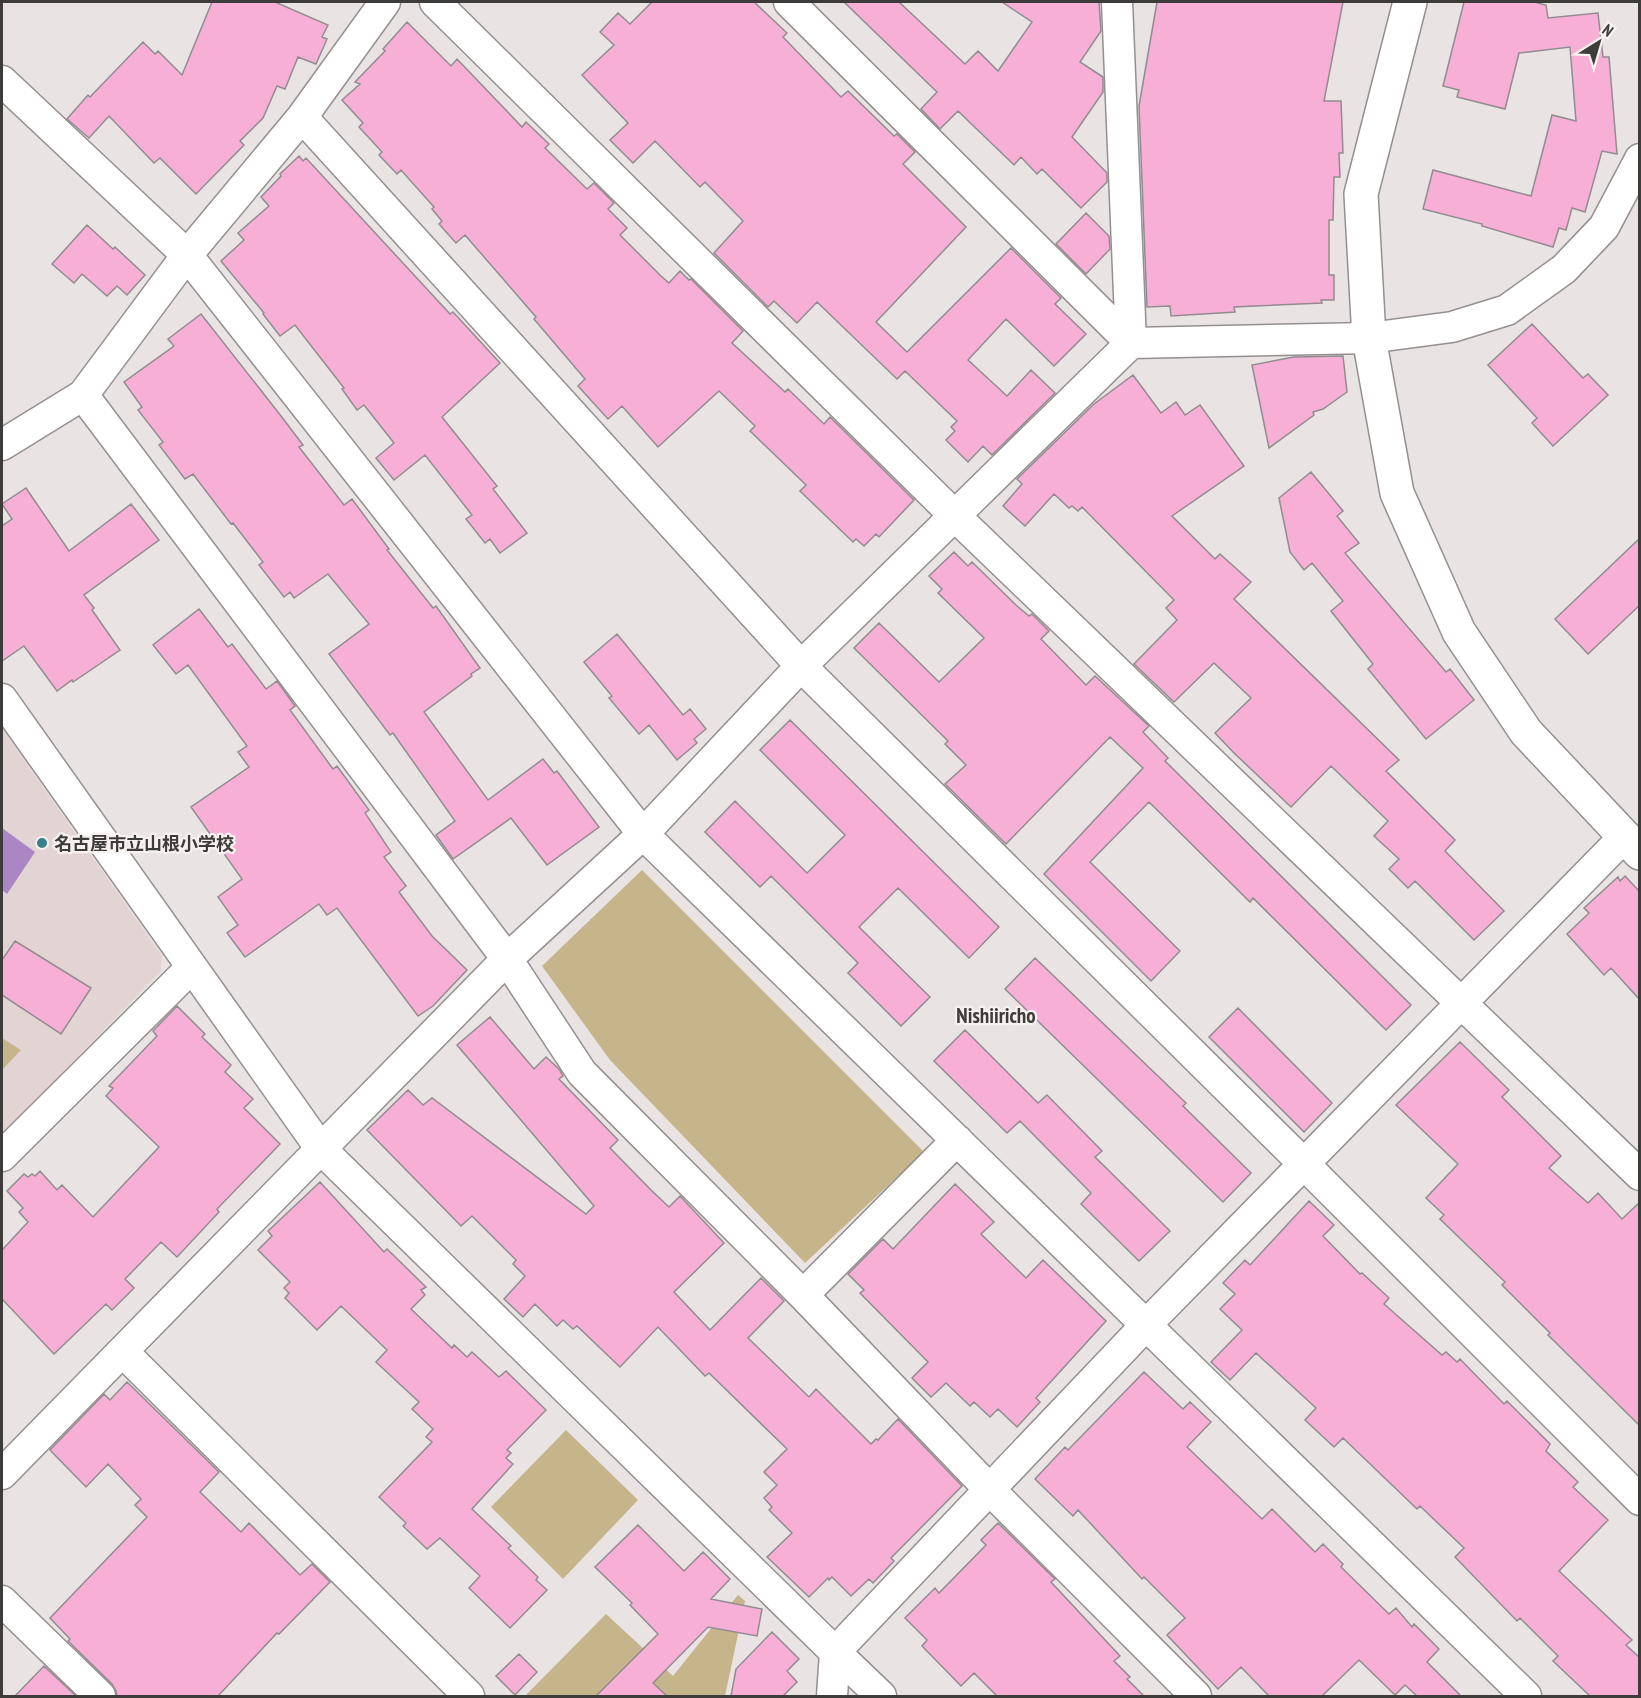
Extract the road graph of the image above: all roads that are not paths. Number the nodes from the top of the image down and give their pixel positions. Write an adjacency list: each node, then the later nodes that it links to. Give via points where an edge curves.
1 (385, 2): 7 (street)
2 (435, 2): 14 (street)
3 (789, 2): 11 (street)
4 (1117, 2): 11 (street)
5 (1410, 2): 10 (street, via 1362,194)
6 (2, 81): 9 (street)
7 (302, 117): 9 (street); 15 (street)
8 (1640, 159): 10 (street, via 1604,227 1564,269 1507,310 1452,327)
9 (187, 255): 12 (street); 17 (street)
10 (1369, 338): 11 (street); 18 (street, via 1397,493 1459,632 1527,732)
11 (1131, 343): 14 (street)
12 (83, 395): 13 (street); 19 (street)
13 (2, 445)
14 (955, 516): 15 (street); 21 (street)
15 (801, 666): 17 (street); 25 (street)
16 (2, 699): 20 (street)
17 (643, 834): 19 (street); 22 (street)
18 (1632, 845): 21 (street)
19 (507, 959): 23 (street); 27 (street, via 582,1073)
20 (191, 968): 23 (street); 24 (street)
21 (1460, 1003): 25 (street); 26 (street)
22 (957, 1140): 27 (street); 28 (street)
23 (321, 1149): 29 (street); 34 (street)
24 (2, 1156)
25 (1304, 1164): 28 (street); 32 (street)
26 (1640, 1175)
27 (803, 1295): 31 (street)
28 (1146, 1325): 31 (street); 40 (street)
29 (123, 1352): 30 (street); 36 (street)
30 (2, 1474)
31 (990, 1490): 34 (street); 39 (street)
32 (1640, 1500)
33 (2, 1601): 35 (street)
34 (836, 1652): 37 (street); 38 (street)
35 (100, 1696)
36 (469, 1696)
37 (832, 1696)
38 (881, 1696)
39 (1196, 1696)
40 (1526, 1696)

